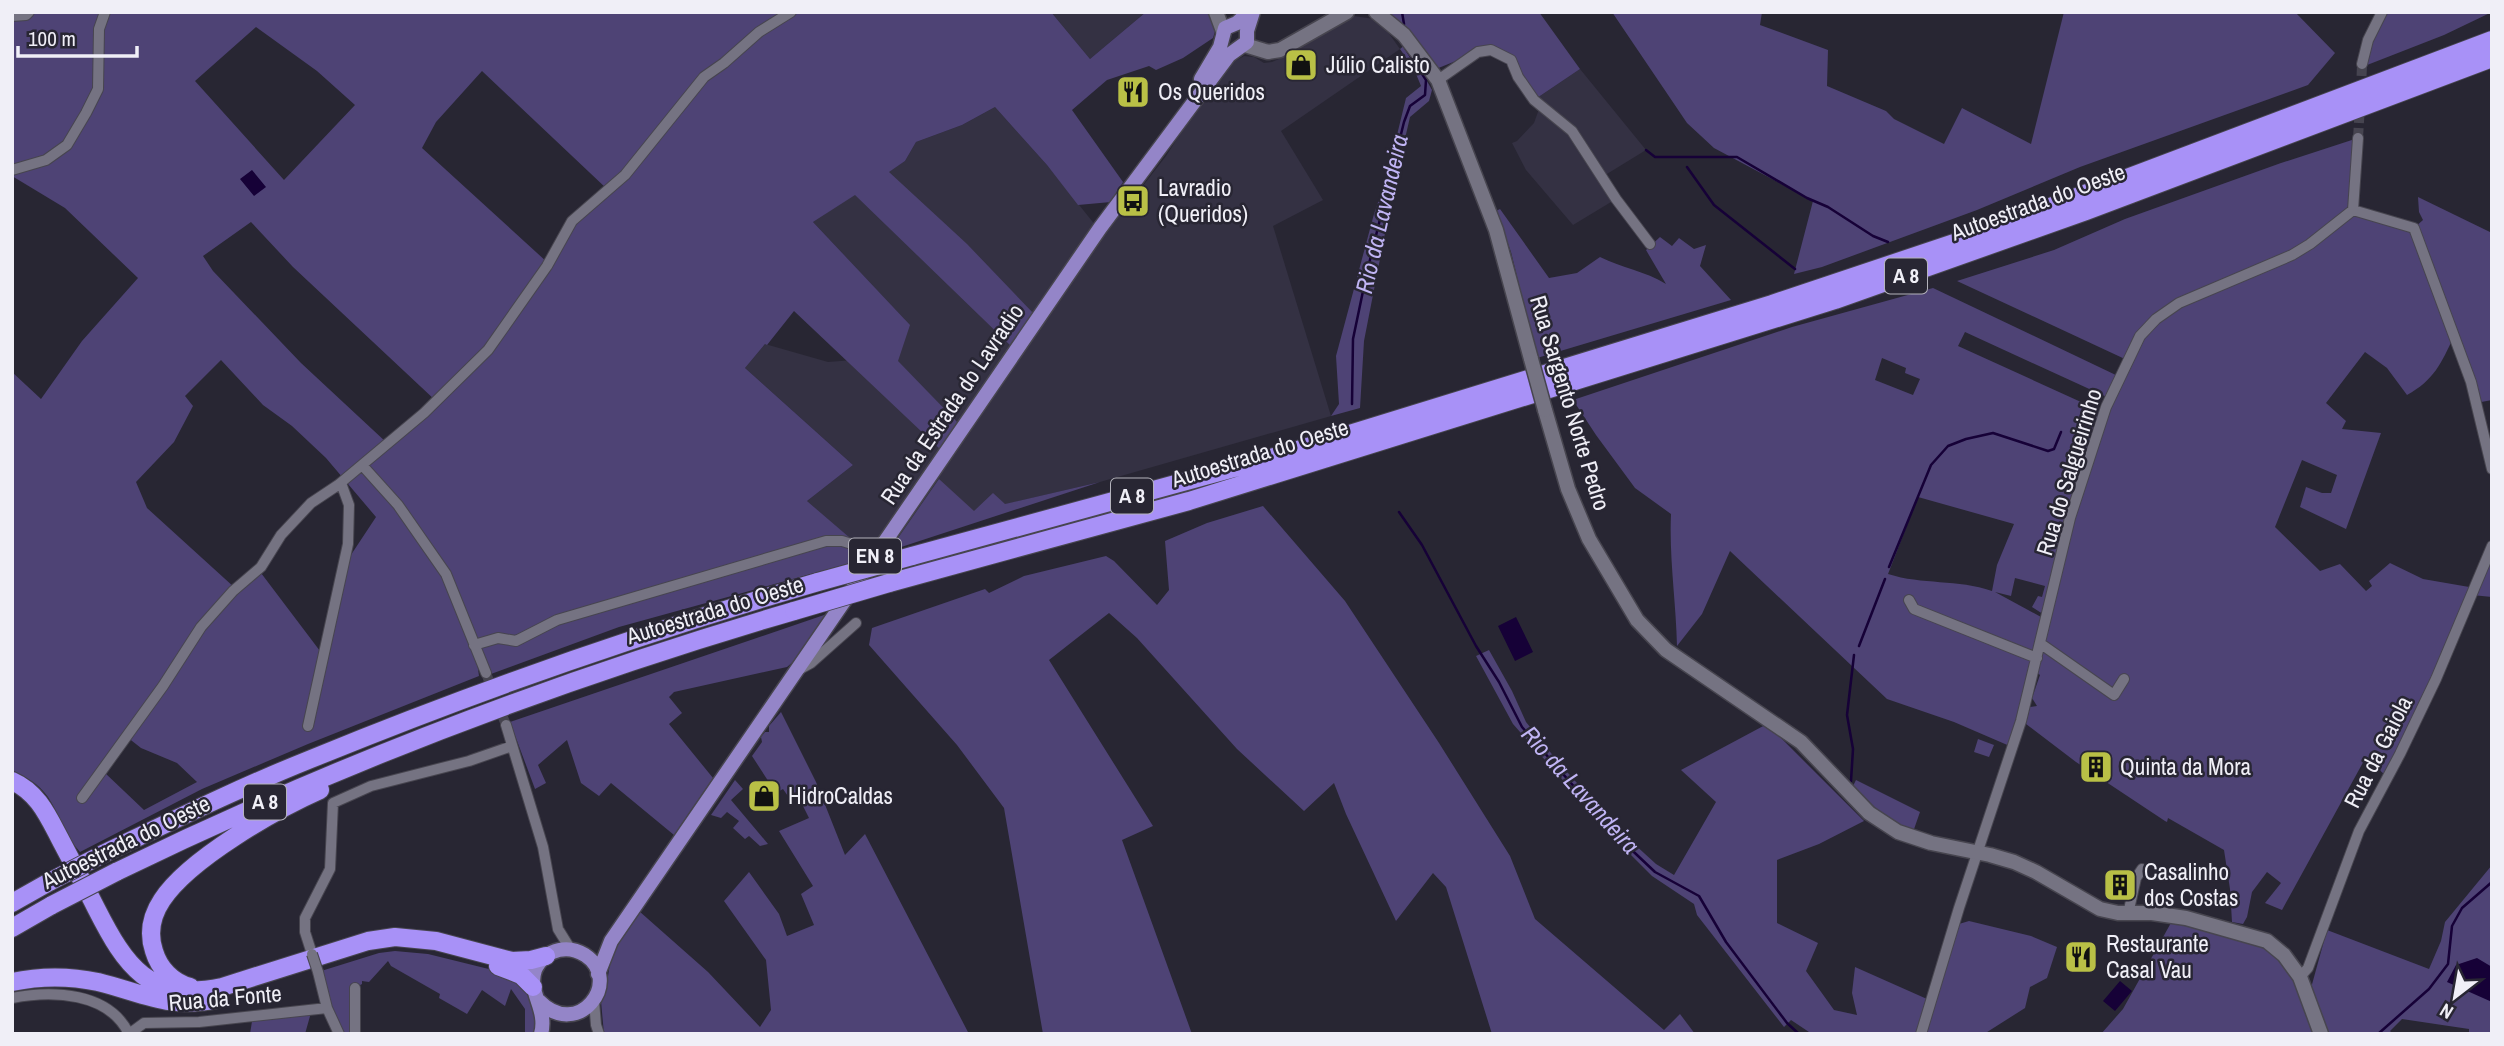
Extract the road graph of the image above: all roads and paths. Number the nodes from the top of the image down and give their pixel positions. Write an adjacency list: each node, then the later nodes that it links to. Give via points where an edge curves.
1 (29, 12): 9 (street)
2 (105, 12): 16 (street, via 99,29 98,89 86,113 66,145 46,160)
3 (791, 12): 19 (street, via 704,77 625,175 572,221 547,266 488,350)
4 (1251, 12): 10 (main road, Rua da Estrada do Lavradio / EN 8)
5 (1347, 12): 10 (street, via 1280,50 1262,51)
6 (1376, 12): 14 (street, Rua Sargento Norte Pedro, via 1404,35)
7 (2382, 12): 13 (street)
8 (1216, 13): 10 (street)
9 (12, 16)
10 (1236, 35): 23 (main road, Rua da Estrada do Lavradio / EN 8)
11 (2492, 40): 41 (highway, Autoestrada do Oeste / A 8, bridge, via 1963,240 1823,287 1290,452 690,620 506,682 310,759)
12 (2492, 58): 34 (highway, Autoestrada do Oeste / A 8, bridge, via 1823,304 1189,501 889,583 608,668)
13 (2362, 64)
14 (1438, 80): 18 (street, via 1478,52 1491,50 1511,60 1534,100 1572,131); 39 (street, Rua Sargento Norte Pedro, bridge, via 1496,230 1578,516 1630,608 1665,650 1801,742 1879,821 1919,840)
15 (2358, 138): 17 (street)
16 (12, 170)
17 (2353, 211): 20 (street, via 2414,228 2471,382); 26 (street, Rua do Salgueirinho, via 2292,255 2179,303 2140,336 2104,412 2070,518)
18 (1650, 244)
19 (362, 465): 21 (street); 27 (street, via 398,505 446,574)
20 (2492, 470)
21 (341, 483): 32 (street, via 349,505 348,544); 38 (street, via 311,503 281,535 261,567 201,627)
22 (2492, 546): 51 (street, Rua da Gaiola, via 2436,679 2359,831 2308,968)
23 (878, 552): 27 (street, via 827,541 557,620 516,641 498,638); 29 (main road, Rua da Estrada do Lavradio / EN 8)
24 (1909, 600): 28 (street, via 1914,609)
25 (856, 623): 29 (street)
26 (2040, 644): 28 (street, Rua do Salgueirinho); 31 (street, via 2114,695)
27 (474, 645): 30 (street)
28 (2037, 658): 39 (street, Rua do Salgueirinho)
29 (797, 671): 47 (main road, Rua da Estrada do Lavradio / EN 8)
30 (486, 673)
31 (2124, 679)
32 (308, 726)
33 (506, 726): 35 (street)
34 (416, 739): 45 (highway, Autoestrada do Oeste / A 8, bridge, via 271,799 116,872); 55 (highway, via 391,758 316,791 244,833 169,891 152,922 154,952 174,980)
35 (512, 746): 46 (street, via 543,848); 58 (street, bridge, via 372,786 333,803 330,869 305,918)
36 (12, 781): 55 (highway, via 29,790 47,812 113,942 130,965 162,986)
37 (12, 791): 55 (highway, via 40,818 118,964 148,989 171,998)
38 (82, 798)
39 (1978, 852): 44 (street, Rua Sargento Norte Pedro, via 2025,866 2100,909); 66 (street, Rua do Salgueirinho)
40 (2142, 869): 44 (street)
41 (51, 881): 42 (highway); 43 (highway, Autoestrada do Oeste / A 8)
42 (12, 892)
43 (12, 903)
44 (2128, 914): 51 (street, Rua Sargento Norte Pedro, via 2175,915 2259,938 2279,950)
45 (12, 928)
46 (558, 929): 48 (street); 49 (street)
47 (611, 941): 48 (main road); 50 (main road, EN 8)
48 (577, 952): 49 (main road); 50 (main road, via 590,959)
49 (550, 954): 54 (main road, via 535,970); 55 (highway, via 512,961 436,940 395,937 368,941)
50 (598, 974): 57 (main road, EN 8)
51 (2300, 977): 67 (street, Rua Sargento Norte Pedro)
52 (12, 982): 55 (highway, via 79,979 176,1004)
53 (355, 988): 63 (street)
54 (536, 995): 55 (highway, via 521,975 507,969 405,945 362,951 250,991); 59 (main road, via 553,1013); 64 (main road, via 544,1019)
55 (204, 997)
56 (12, 998): 61 (street, via 65,994 107,1007)
57 (594, 1002): 59 (main road); 60 (street)
58 (327, 1008): 61 (street, Rua da Fonte, via 144,1023); 62 (street)
59 (572, 1014): 60 (street); 65 (main road)
60 (597, 1030)
61 (129, 1034)
62 (339, 1034)
63 (355, 1034)
64 (541, 1034)
65 (548, 1034)
66 (1921, 1034)
67 (2321, 1034)

